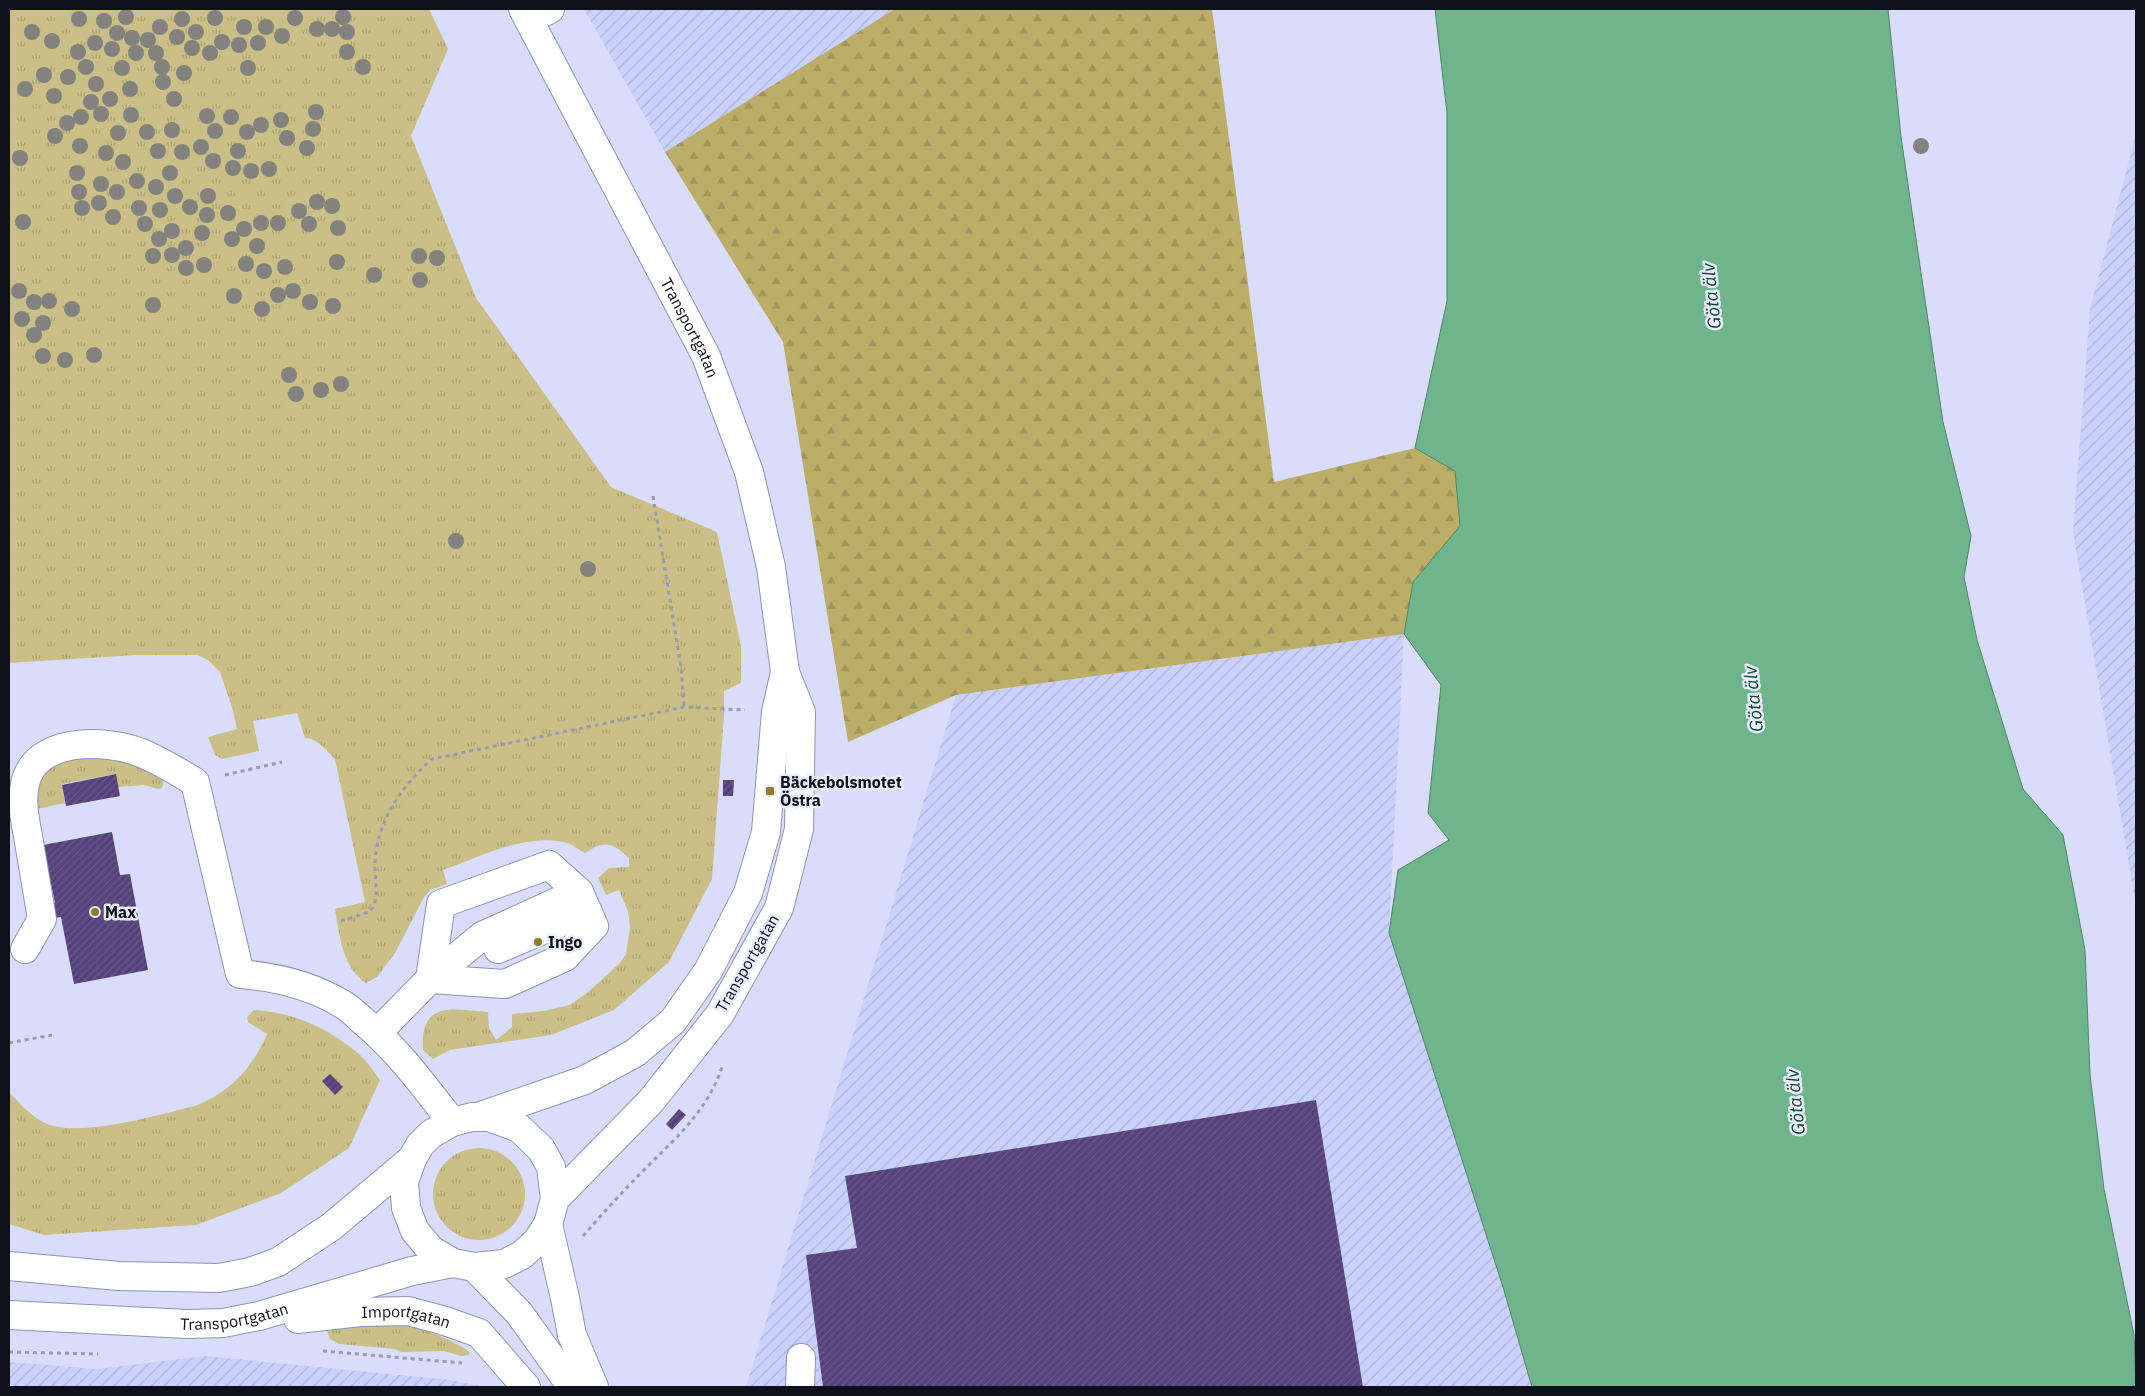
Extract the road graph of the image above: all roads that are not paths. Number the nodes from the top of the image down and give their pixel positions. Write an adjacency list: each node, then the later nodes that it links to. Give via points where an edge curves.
1 (534, 13): 2 (street, Transportgatan, via 706,356 749,472 771,567)
2 (785, 672): 6 (street, Transportgatan, via 776,712 766,832 748,893 708,971 673,1021 635,1053 585,1080); 9 (street, Transportgatan, via 800,712 799,829 779,908 720,1014 651,1101)
3 (25, 949): 5 (street, via 42,919 23,807 25,784 31,767 46,754 65,746 109,745 137,751 196,782 240,974 272,977 343,1004)
4 (430, 979): 4 (street, via 587,910 549,865 440,904); 5 (street)
5 (377, 1033): 7 (street, via 415,1074)
6 (478, 1117): 7 (street, Transportgatan); 9 (street, Transportgatan, via 509,1123 535,1141 551,1167)
7 (452, 1122): 8 (street, Transportgatan, via 426,1139)
8 (412, 1159): 10 (street, Transportgatan, via 404,1182 409,1220 422,1242 442,1258); 11 (street, Transportgatan, via 331,1227 278,1262 250,1272 219,1278 119,1276)
9 (552, 1212): 10 (street, Transportgatan, via 530,1249 514,1260 495,1266); 17 (street, via 572,1335)
10 (464, 1265): 13 (street, Transportgatan, via 412,1271); 16 (street, via 520,1313)
11 (9, 1266)
12 (9, 1315): 13 (street, Transportgatan, via 187,1324 223,1323)
13 (259, 1316): 15 (street, Importgatan, via 294,1319 408,1311 479,1333)
14 (802, 1358): 18 (street)
15 (526, 1387)
16 (572, 1387)
17 (594, 1387)
18 (800, 1387)

